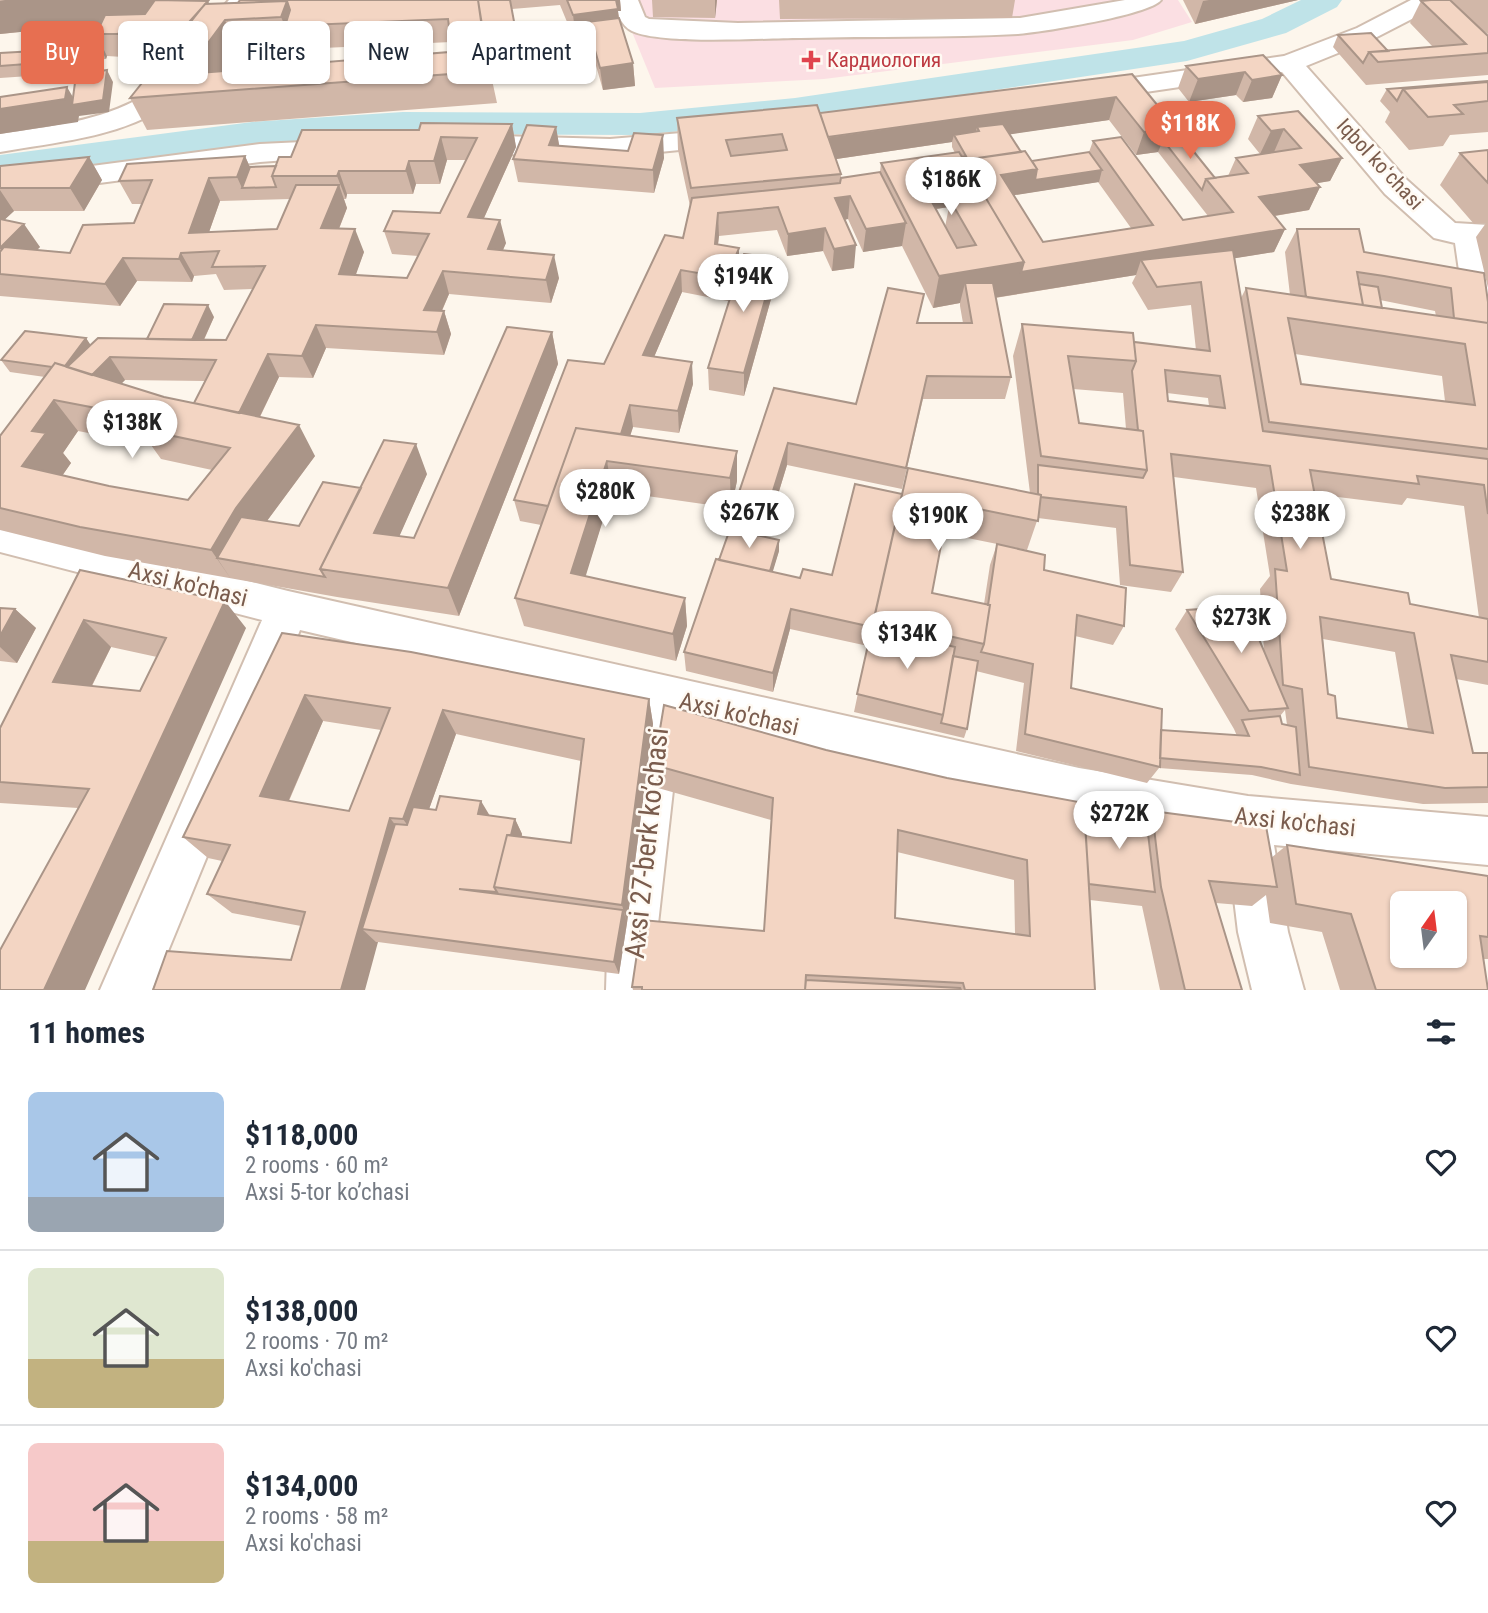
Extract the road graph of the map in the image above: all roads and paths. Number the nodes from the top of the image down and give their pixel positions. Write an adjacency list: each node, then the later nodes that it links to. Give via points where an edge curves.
1 (242, 0): 8 (street, via 155,102 143,110 76,130)
2 (625, 0): 3 (street, via 634,21 642,26 738,31 1020,26)
3 (1148, 0)
4 (1430, 0): 5 (street, via 1366,33)
5 (1289, 63): 6 (street); 12 (street, Iqbol koʻchasi, via 1396,187 1445,230)
6 (1069, 96)
7 (759, 135): 9 (street, via 610,148)
8 (0, 143)
9 (437, 145)
10 (369, 148): 11 (street, via 260,153)
11 (0, 187)
12 (1479, 235): 13 (street)
13 (1488, 354)
14 (0, 536): 15 (street, Axsi ko'chasi)
15 (288, 609): 16 (street, Axsi ko'chasi); 19 (street)
16 (662, 696): 17 (street, Axsi ko'chasi, via 1079,790); 20 (street, Аxsi 27-berk koʼchasi, via 633,924)
17 (1248, 819): 18 (street, Axsi ko'chasi); 21 (street, via 1263,932)
18 (1488, 841)
19 (126, 990)
20 (632, 990)
21 (1278, 990)

